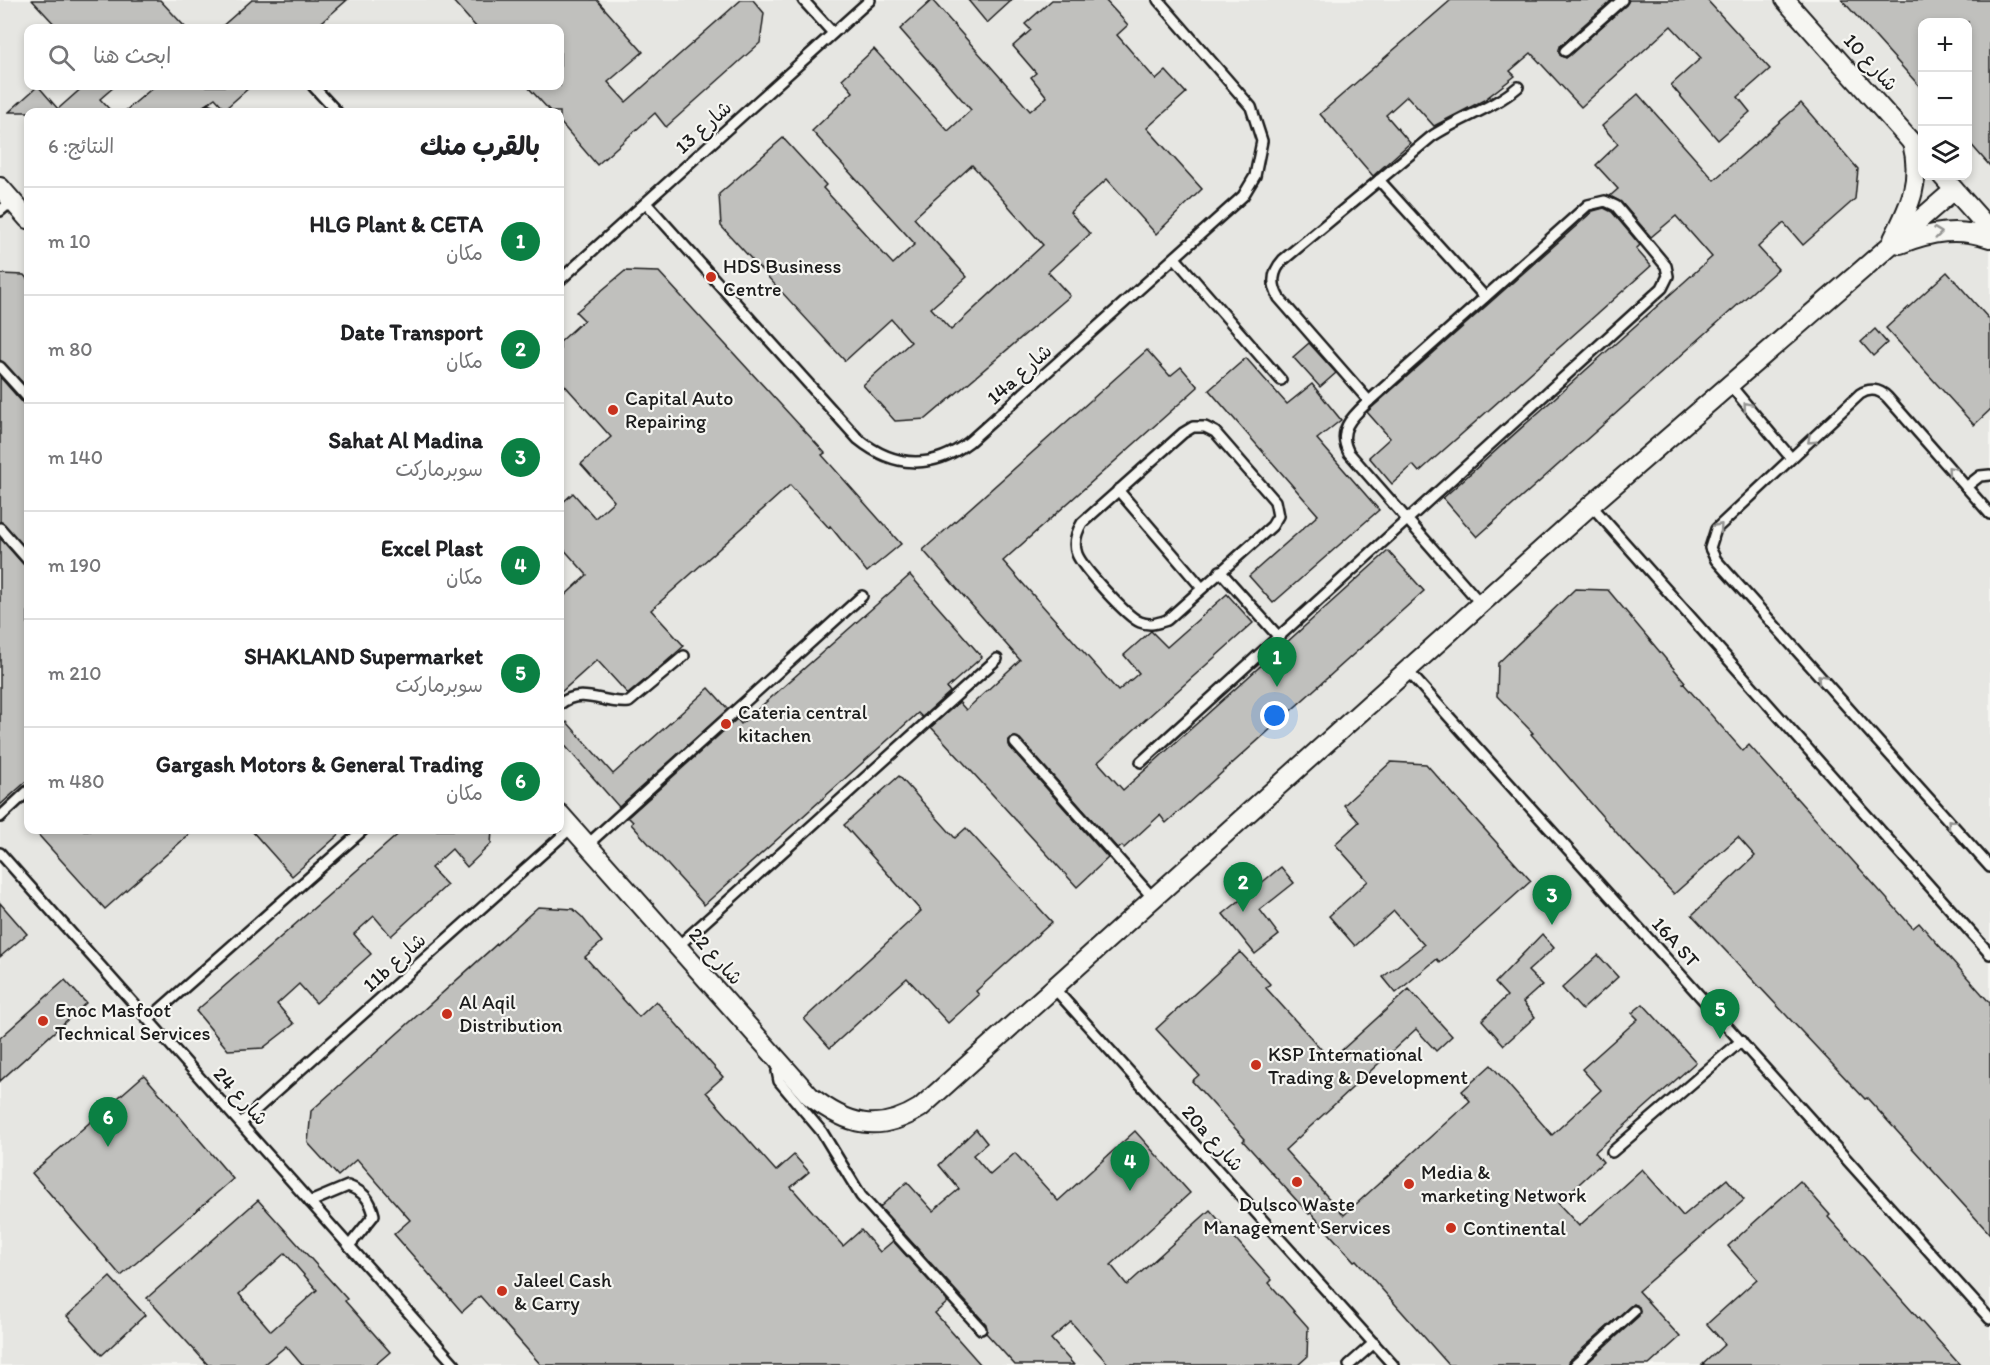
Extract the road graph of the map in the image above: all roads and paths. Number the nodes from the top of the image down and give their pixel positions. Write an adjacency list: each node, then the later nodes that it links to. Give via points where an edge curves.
1 (803, 0): 6 (lane)
2 (870, 0): 6 (lane, شارع 13)
3 (1158, 0): 22 (lane, 14a شارع, via 1244,98 1257,118 1262,141 1259,165 1250,187)
4 (1622, 0): 7 (lane)
5 (1785, 0): 11 (street, شارع 10)
6 (833, 33): 16 (lane, شارع 13)
7 (1565, 51)
8 (1518, 87): 12 (lane, via 1496,104 1443,129)
9 (317, 90): 10 (lane)
10 (333, 108)
11 (1917, 148): 21 (street, via 1916,186)
12 (1379, 180): 24 (lane); 29 (lane, via 1283,261 1273,278 1279,298)
13 (1945, 180): 15 (street)
14 (0, 187): 17 (street)
15 (1954, 190): 19 (street); 21 (street)
16 (646, 203): 22 (lane, 14a شارع, via 858,440 872,451 904,463 939,460 969,442); 23 (lane, شارع 13)
17 (6, 206): 18 (street)
18 (24, 217)
19 (1990, 230)
20 (1990, 238): 21 (street, one-way to 20, via 1942,232)
21 (1887, 249): 27 (street)
22 (1175, 258): 26 (lane)
23 (564, 276)
24 (1485, 297): 29 (lane); 36 (lane, via 1588,204 1599,201 1616,206 1668,271 1662,288)
25 (0, 367): 28 (lane)
26 (1281, 380)
27 (1730, 385): 30 (lane, one-way to 27); 34 (street)
28 (24, 394)
29 (1369, 401): 36 (lane, via 1347,423 1343,435 1346,448)
30 (1791, 458): 32 (lane, one-way to 30, via 1887,397 1874,390 1860,394); 57 (lane, one-way to 30, via 1712,555 1710,541 1716,529)
31 (1990, 475): 32 (lane, via 1980,476)
32 (1966, 487): 35 (lane)
33 (1118, 490): 39 (lane, via 1188,429 1204,427 1215,432 1275,501 1278,511 1272,525); 40 (lane); 40 (lane, via 1077,530 1075,546 1080,561 1132,617 1145,624 1167,620)
34 (1591, 505): 42 (street); 60 (lane)
35 (1990, 514)
36 (1407, 518): 42 (lane); 43 (lane)
37 (0, 528): 38 (lane)
38 (24, 555)
39 (1220, 571): 40 (lane); 43 (lane)
40 (1202, 588)
41 (862, 596): 55 (lane)
42 (1482, 605): 46 (street)
43 (1278, 636): 49 (lane)
44 (684, 656): 47 (lane, via 629,702 585,695)
45 (997, 659): 59 (lane)
46 (1407, 670): 58 (street); 63 (lane, 16A ST)
47 (564, 702)
48 (1015, 743): 58 (lane)
49 (1141, 762)
50 (24, 795): 51 (lane)
51 (0, 817)
52 (565, 821): 55 (street, شارع 22)
53 (358, 834): 62 (lane)
54 (551, 834): 65 (lane, 11b شارع)
55 (587, 844): 59 (street, شارع 22)
56 (0, 853): 62 (lane, شارع 24)
57 (1990, 867)
58 (1153, 898): 61 (street)
59 (677, 946): 64 (street, شارع 22)
60 (1990, 954)
61 (1054, 988): 64 (street, شارع 22, via 920,1108 886,1123 846,1119 810,1096); 72 (lane, 20a شارع)
62 (148, 1019): 65 (lane, شارع 24)
63 (1740, 1041): 66 (lane); 70 (lane, 16A ST)
64 (780, 1063): 71 (lane, via 779,1081 822,1132 861,1196)
65 (241, 1123): 67 (lane, شارع 24)
66 (1612, 1152)
67 (310, 1202): 68 (lane, شارع 24); 68 (lane, via 348,1186 360,1190 370,1200 374,1215)
68 (349, 1246): 73 (lane, شارع 24)
69 (1634, 1311): 76 (lane)
70 (1990, 1319)
71 (981, 1329)
72 (1374, 1343): 74 (lane); 75 (lane, 20a شارع)
73 (454, 1365)
74 (1349, 1365)
75 (1394, 1365)
76 (1575, 1365)

